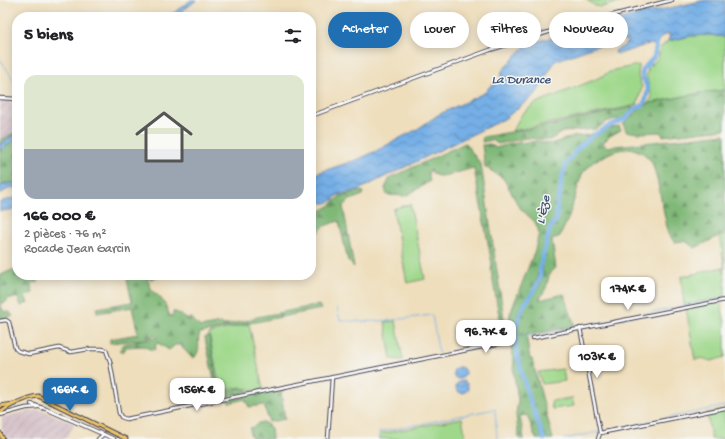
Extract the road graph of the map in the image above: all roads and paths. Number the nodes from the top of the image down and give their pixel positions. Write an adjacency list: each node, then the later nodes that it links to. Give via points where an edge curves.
1 (672, 0): 4 (street, via 565,27 490,50)
2 (0, 98): 3 (street)
3 (12, 99)
4 (316, 114)
5 (725, 300): 7 (street)
6 (0, 321): 10 (street, via 9,322 16,350 28,354 59,348 71,352 106,350 119,413 123,418 129,419)
7 (580, 328): 8 (street); 18 (street)
8 (533, 338)
9 (502, 343): 10 (street)
10 (332, 377): 24 (street)
11 (18, 403): 13 (main road); 16 (main road); 23 (main road, via 31,397 40,397)
12 (31, 404): 14 (street)
13 (0, 406)
14 (41, 407): 16 (street); 19 (street)
15 (725, 408): 18 (street)
16 (0, 414)
17 (0, 433): 20 (main road)
18 (600, 433): 25 (street)
19 (104, 434): 21 (street); 22 (street)
20 (3, 439)
21 (98, 439)
22 (114, 439)
23 (126, 439)
24 (328, 439)
25 (598, 439)

